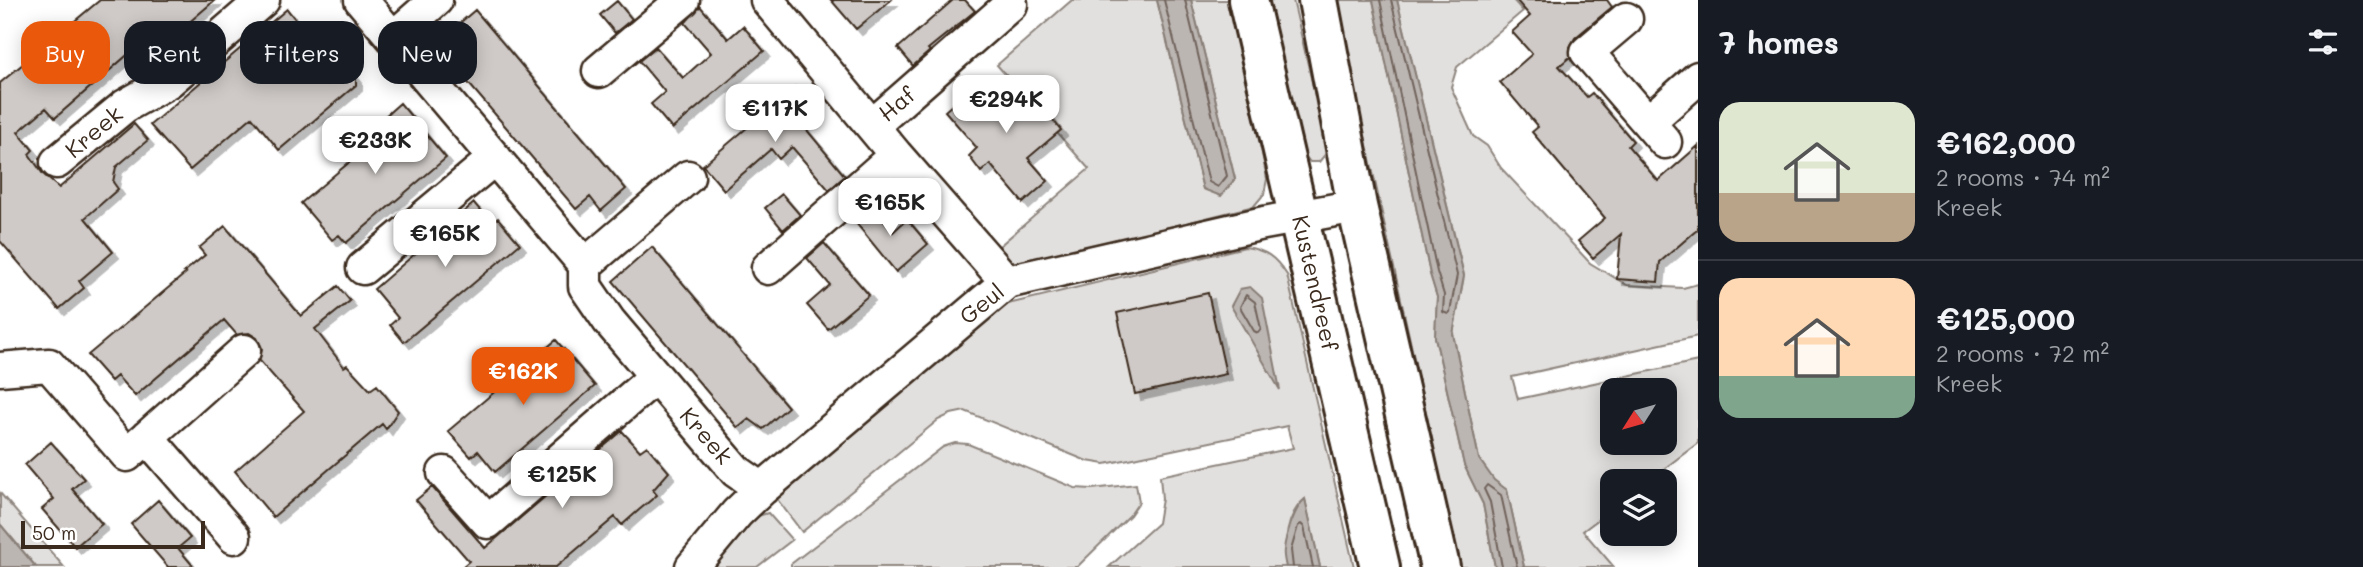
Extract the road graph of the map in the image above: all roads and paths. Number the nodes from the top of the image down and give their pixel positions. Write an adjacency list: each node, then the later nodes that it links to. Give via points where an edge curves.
1 (263, 0): 18 (street, Kreek, via 169,81 125,106)
2 (361, 0): 10 (street, Kreek)
3 (436, 0): 11 (street)
4 (682, 0): 12 (street)
5 (767, 0): 15 (street, Haf)
6 (1008, 0): 15 (street, Haf, via 1011,4)
7 (1248, 0): 21 (main road, Kustendreef)
8 (1318, 0): 20 (main road)
9 (1626, 19): 13 (street, via 1587,52 1656,132)
10 (380, 21)
11 (412, 21)
12 (599, 71)
13 (1698, 78)
14 (433, 84): 17 (street, Kreek)
15 (873, 125): 16 (street, Haf)
16 (896, 155): 24 (street, Haf); 25 (street, Haf)
17 (495, 158): 22 (street, Kreek); 23 (street)
18 (57, 162)
19 (688, 177): 22 (street)
20 (1357, 206): 21 (street, Geul); 35 (main road)
21 (1299, 216): 25 (street, Geul); 34 (main road, Kustendreef)
22 (585, 265): 28 (street, Kreek, via 585,286)
23 (363, 268)
24 (768, 268)
25 (1007, 282): 31 (street, Geul)
26 (244, 351): 29 (street)
27 (0, 369): 29 (street, via 49,365 127,455)
28 (655, 377): 30 (street, via 488,522); 31 (street, Kreek, via 736,471)
29 (147, 437): 32 (street)
30 (444, 473)
31 (762, 489): 33 (street, Geul)
32 (234, 537)
33 (692, 567)
34 (1380, 567)
35 (1440, 567)

